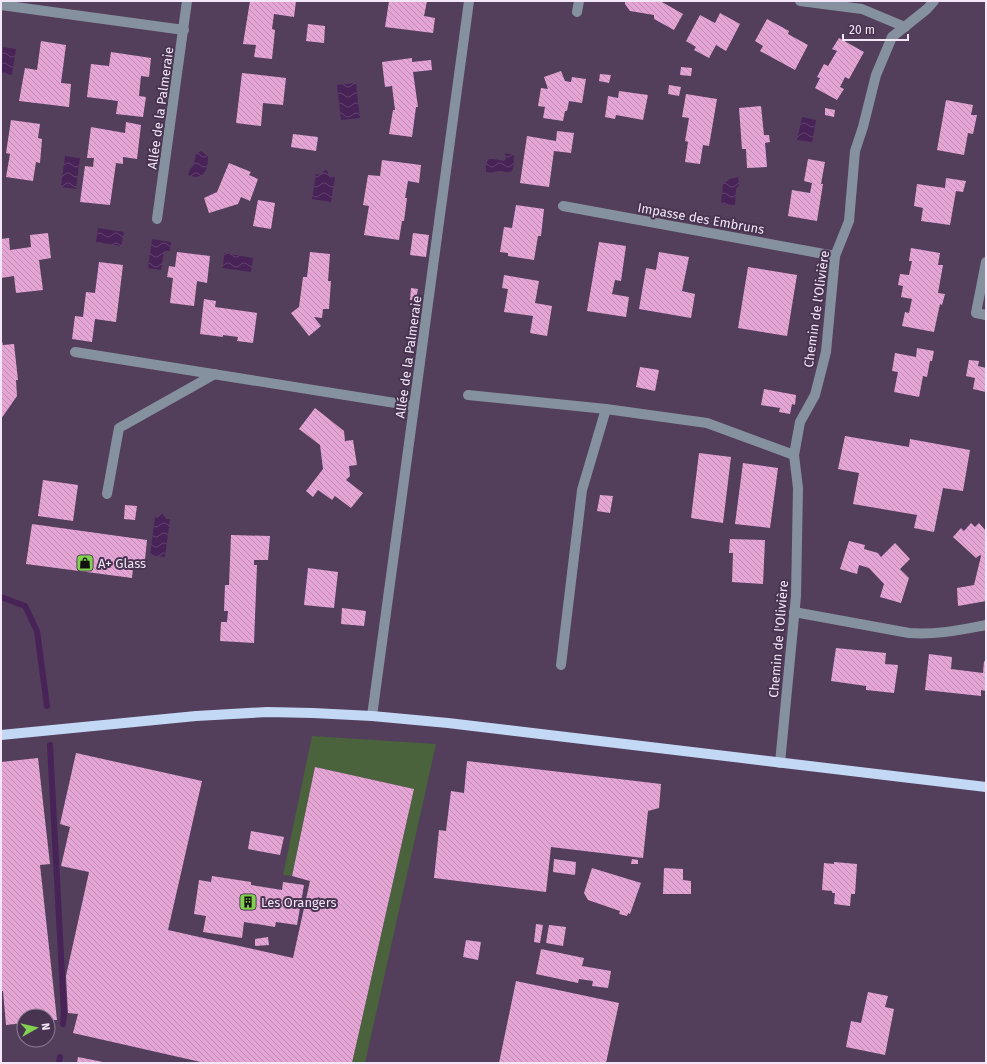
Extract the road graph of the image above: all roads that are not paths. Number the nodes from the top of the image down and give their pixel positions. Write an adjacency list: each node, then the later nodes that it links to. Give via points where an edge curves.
1 (188, 1): 9 (street, Allée de la Palmeraie)
2 (469, 1): 18 (street, Allée de la Palmeraie)
3 (579, 1): 7 (street)
4 (800, 1): 8 (street, via 862,10)
5 (934, 1): 8 (street, Chemin de l'Olivière)
6 (1, 5): 9 (street)
7 (577, 12)
8 (906, 27): 12 (street, Chemin de l'Olivière, via 892,37 876,75 855,151 849,221)
9 (184, 30): 11 (street, Allée de la Palmeraie)
10 (563, 206): 12 (street, Impasse des Embruns)
11 (157, 218)
12 (835, 256): 20 (street, Chemin de l'Olivière, via 826,352 815,395 800,422)
13 (986, 262): 14 (street, via 976,313)
14 (986, 315)
15 (75, 352): 16 (street)
16 (215, 374): 18 (street); 21 (street, via 118,428)
17 (468, 396): 19 (street)
18 (414, 406): 25 (street, Allée de la Palmeraie)
19 (606, 409): 20 (street, via 708,422); 24 (street, via 582,490)
20 (794, 455): 22 (street, Chemin de l'Olivière, via 798,488)
21 (107, 494)
22 (794, 612): 23 (street, via 909,633 940,634); 27 (street, Chemin de l'Olivière)
23 (986, 625)
24 (561, 665)
25 (372, 716): 26 (main road, via 267,712 196,716); 27 (main road)
26 (1, 735)
27 (780, 763): 28 (main road)
28 (986, 787)

